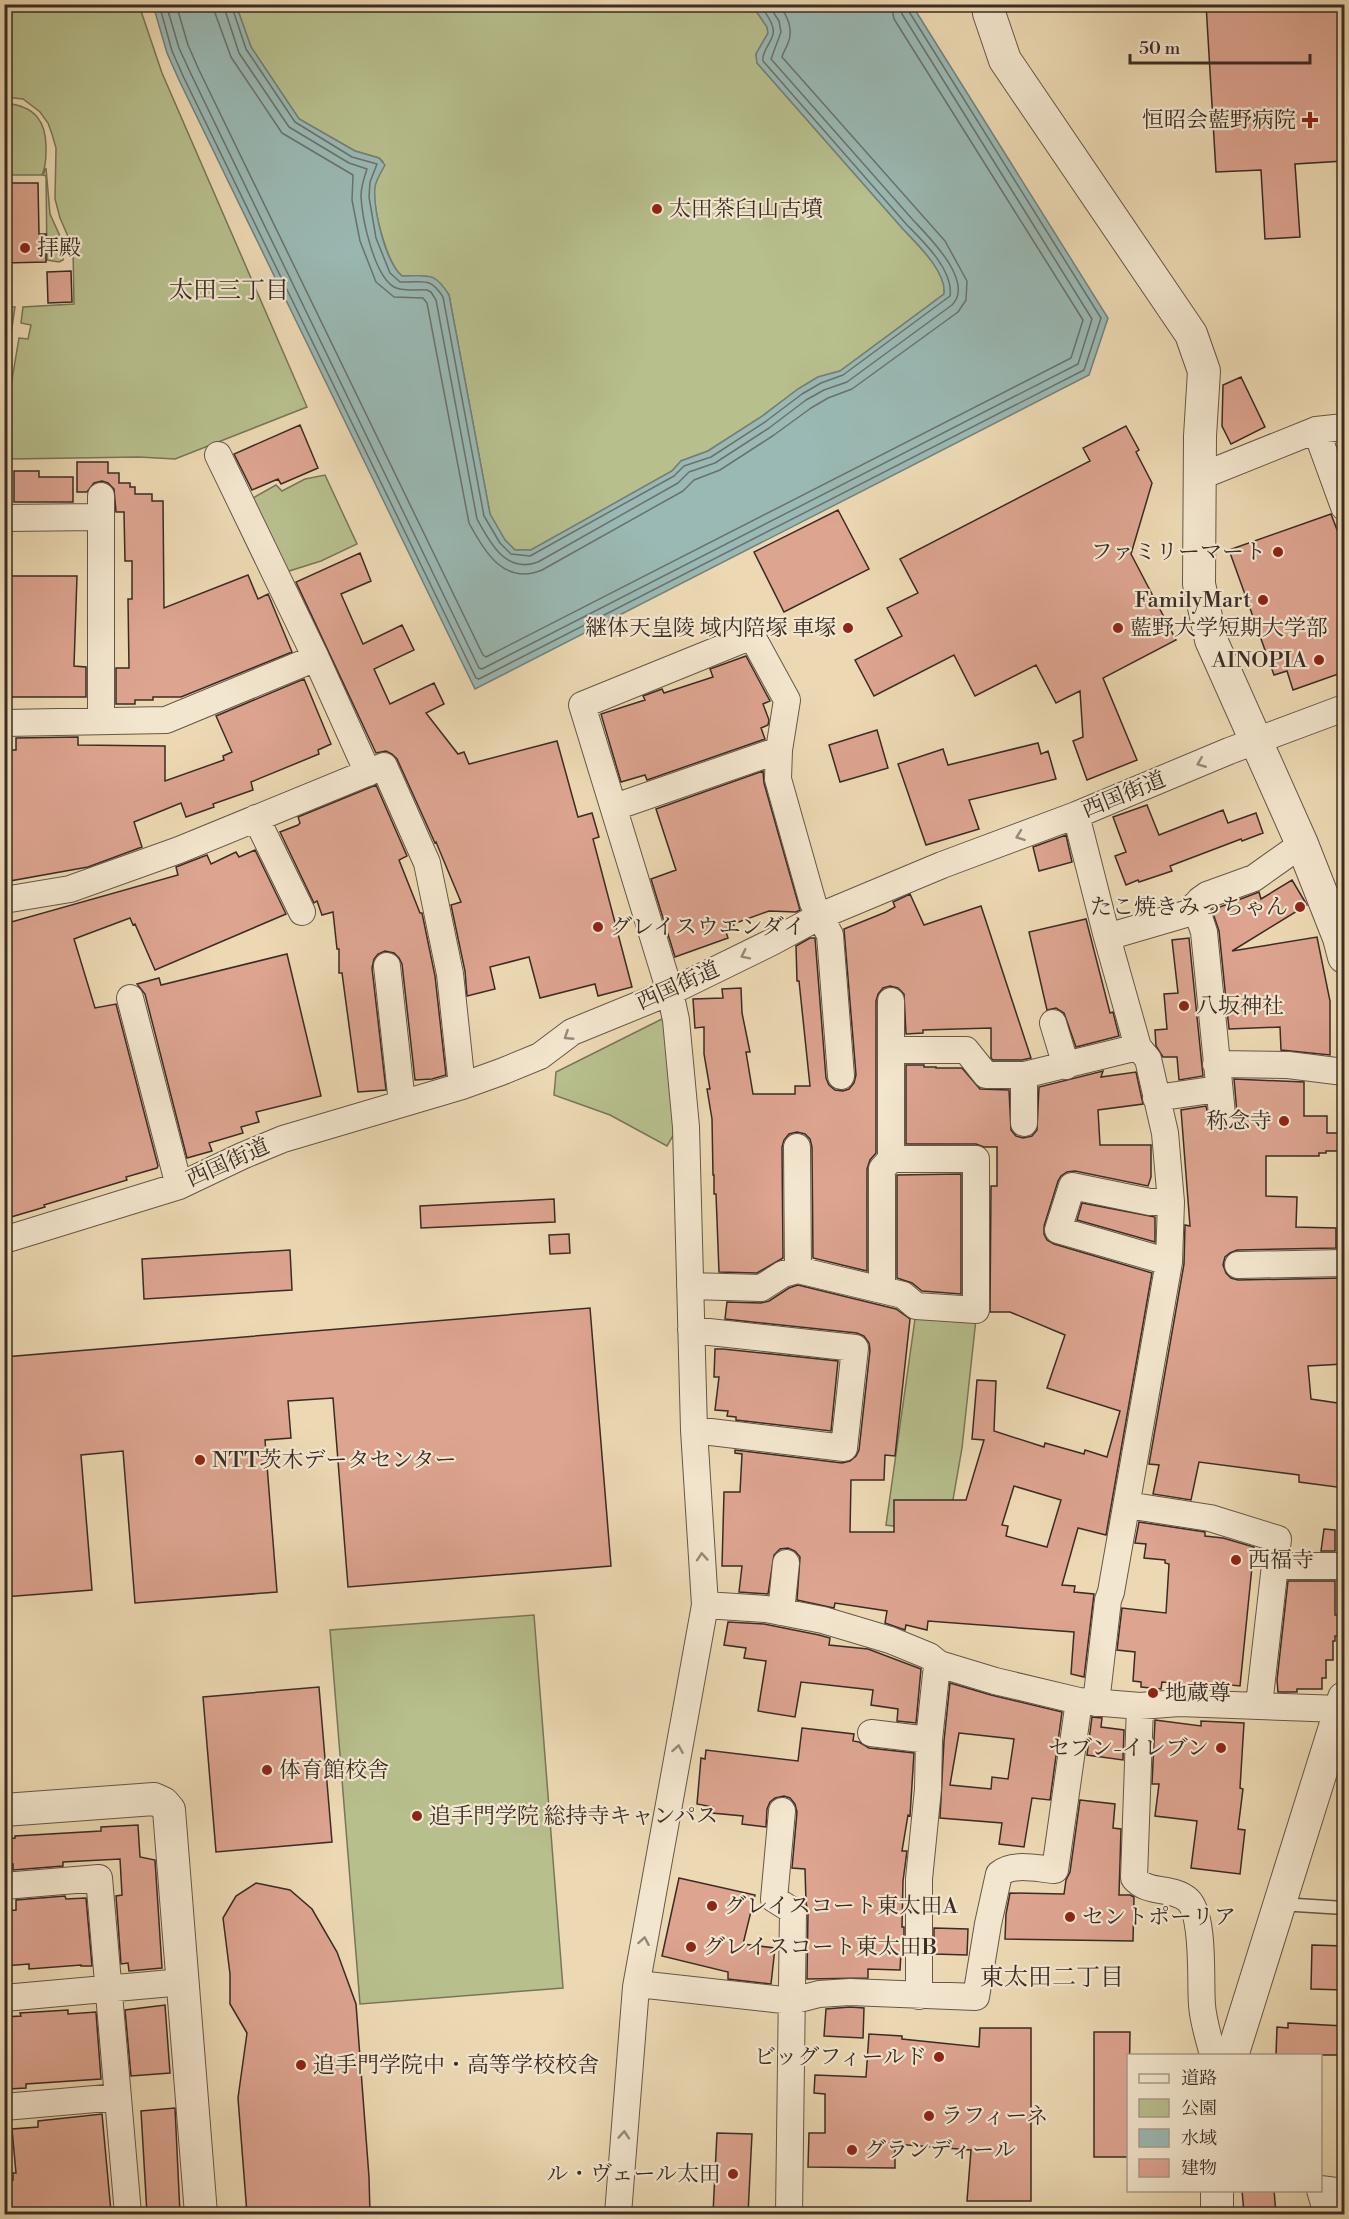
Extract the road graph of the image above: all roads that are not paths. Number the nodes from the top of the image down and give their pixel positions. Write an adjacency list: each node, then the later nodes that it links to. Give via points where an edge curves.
1 (988, 4): 5 (street, via 1005,60 1191,334 1204,370)
2 (1344, 427): 3 (street)
3 (1316, 430): 5 (street); 6 (street)
4 (218, 455): 8 (street)
5 (1200, 477): 12 (street, via 1198,584 1203,610 1211,640)
6 (1344, 507)
7 (4, 518): 10 (street, via 101,507)
8 (316, 658): 10 (street, via 166,720); 14 (street)
9 (1344, 708): 12 (street, 西国街道)
10 (101, 721): 11 (street)
11 (4, 723)
12 (1255, 743): 16 (street, 西国街道, one-way to 16); 18 (street)
13 (779, 750): 15 (street); 15 (street, via 787,700 752,636 582,705); 22 (street, via 778,780)
14 (368, 773): 17 (street); 36 (street, via 384,766 427,863 450,974)
15 (615, 807): 26 (street)
16 (1076, 814): 22 (street, 西国街道, one-way to 22); 23 (street)
17 (256, 818): 19 (street, via 70,889); 21 (street)
18 (1302, 844): 20 (street, via 1254,878 1207,895); 24 (street)
19 (4, 900)
20 (1195, 905): 23 (street, via 1189,913); 37 (street, via 1204,932)
21 (302, 912)
22 (820, 916): 26 (street, 西国街道, one-way to 26); 35 (street, via 833,952)
23 (1107, 937): 30 (street)
24 (1344, 957)
25 (387, 966): 39 (street)
26 (670, 992): 36 (street, 西国街道, one-way to 36, via 572,1032 540,1056); 50 (street, via 686,1127)
27 (130, 998): 43 (street)
28 (891, 1001): 31 (street)
29 (1053, 1023): 32 (street)
30 (1138, 1047): 32 (street); 38 (street, via 1148,1059)
31 (891, 1050): 34 (street, via 966,1050 986,1075); 42 (street)
32 (1066, 1066): 34 (street)
33 (1344, 1072): 37 (street, via 1288,1065)
34 (1024, 1075): 40 (street)
35 (841, 1076)
36 (462, 1086): 39 (street, 西国街道)
37 (1219, 1089): 38 (street)
38 (1156, 1098): 44 (street, via 1165,1133)
39 (402, 1103): 43 (street, 西国街道, via 283,1139)
40 (1024, 1124)
41 (797, 1147): 49 (street)
42 (891, 1159): 51 (street, via 882,1169); 51 (street, via 976,1159 976,1310 916,1306 903,1295)
43 (179, 1186): 45 (street, 西国街道)
44 (1171, 1202): 46 (street); 46 (street, via 1150,1202 1072,1186 1058,1230)
45 (4, 1240)
46 (1169, 1262): 54 (street)
47 (1344, 1263): 48 (street)
48 (1238, 1264)
49 (798, 1270): 50 (street, via 761,1288); 51 (street)
50 (690, 1286): 52 (street)
51 (882, 1290)
52 (692, 1330): 53 (street); 53 (street, via 855,1348 844,1448)
53 (694, 1430): 58 (street, one-way to 53)
54 (1127, 1505): 56 (street, via 1210,1518 1278,1539); 61 (street)
55 (786, 1563): 59 (street)
56 (1275, 1566): 57 (street); 63 (street)
57 (1344, 1566)
58 (705, 1605): 59 (street); 73 (street, one-way to 58)
59 (781, 1612): 60 (street, via 876,1636 929,1656)
60 (939, 1664): 61 (street); 66 (street)
61 (1087, 1702): 64 (street); 75 (street, via 1055,1870 1012,1867 999,1874 976,1997)
62 (1342, 1703): 63 (street); 70 (street)
63 (1259, 1705): 64 (street)
64 (1140, 1706): 78 (street, via 1134,1878 1144,1886 1180,1896 1193,1906 1200,1940 1202,2007 1212,2050)
65 (871, 1733): 66 (street)
66 (929, 1740): 75 (street, via 919,1879)
67 (4, 1810): 72 (street, via 154,1799 163,1803 171,1816)
68 (782, 1811): 77 (street, via 774,1899 793,1911)
69 (4, 1886): 74 (street, via 99,1878)
70 (1278, 1904): 71 (lane); 79 (street)
71 (1344, 1908)
72 (183, 1982): 74 (street); 87 (street)
73 (636, 1987): 77 (street); 88 (street, one-way to 73)
74 (109, 1989): 76 (street); 80 (street)
75 (919, 1996): 77 (street, via 834,1992)
76 (4, 1998)
77 (792, 2001): 89 (street)
78 (1218, 2054)
79 (1233, 2054)
80 (118, 2097): 81 (street); 86 (street)
81 (4, 2107)
82 (1322, 2190): 85 (street)
83 (1217, 2192): 90 (street)
84 (1321, 2192): 91 (street)
85 (1344, 2192)
86 (128, 2214)
87 (201, 2214)
88 (618, 2214)
89 (789, 2214)
90 (1217, 2214)
91 (1327, 2214)

